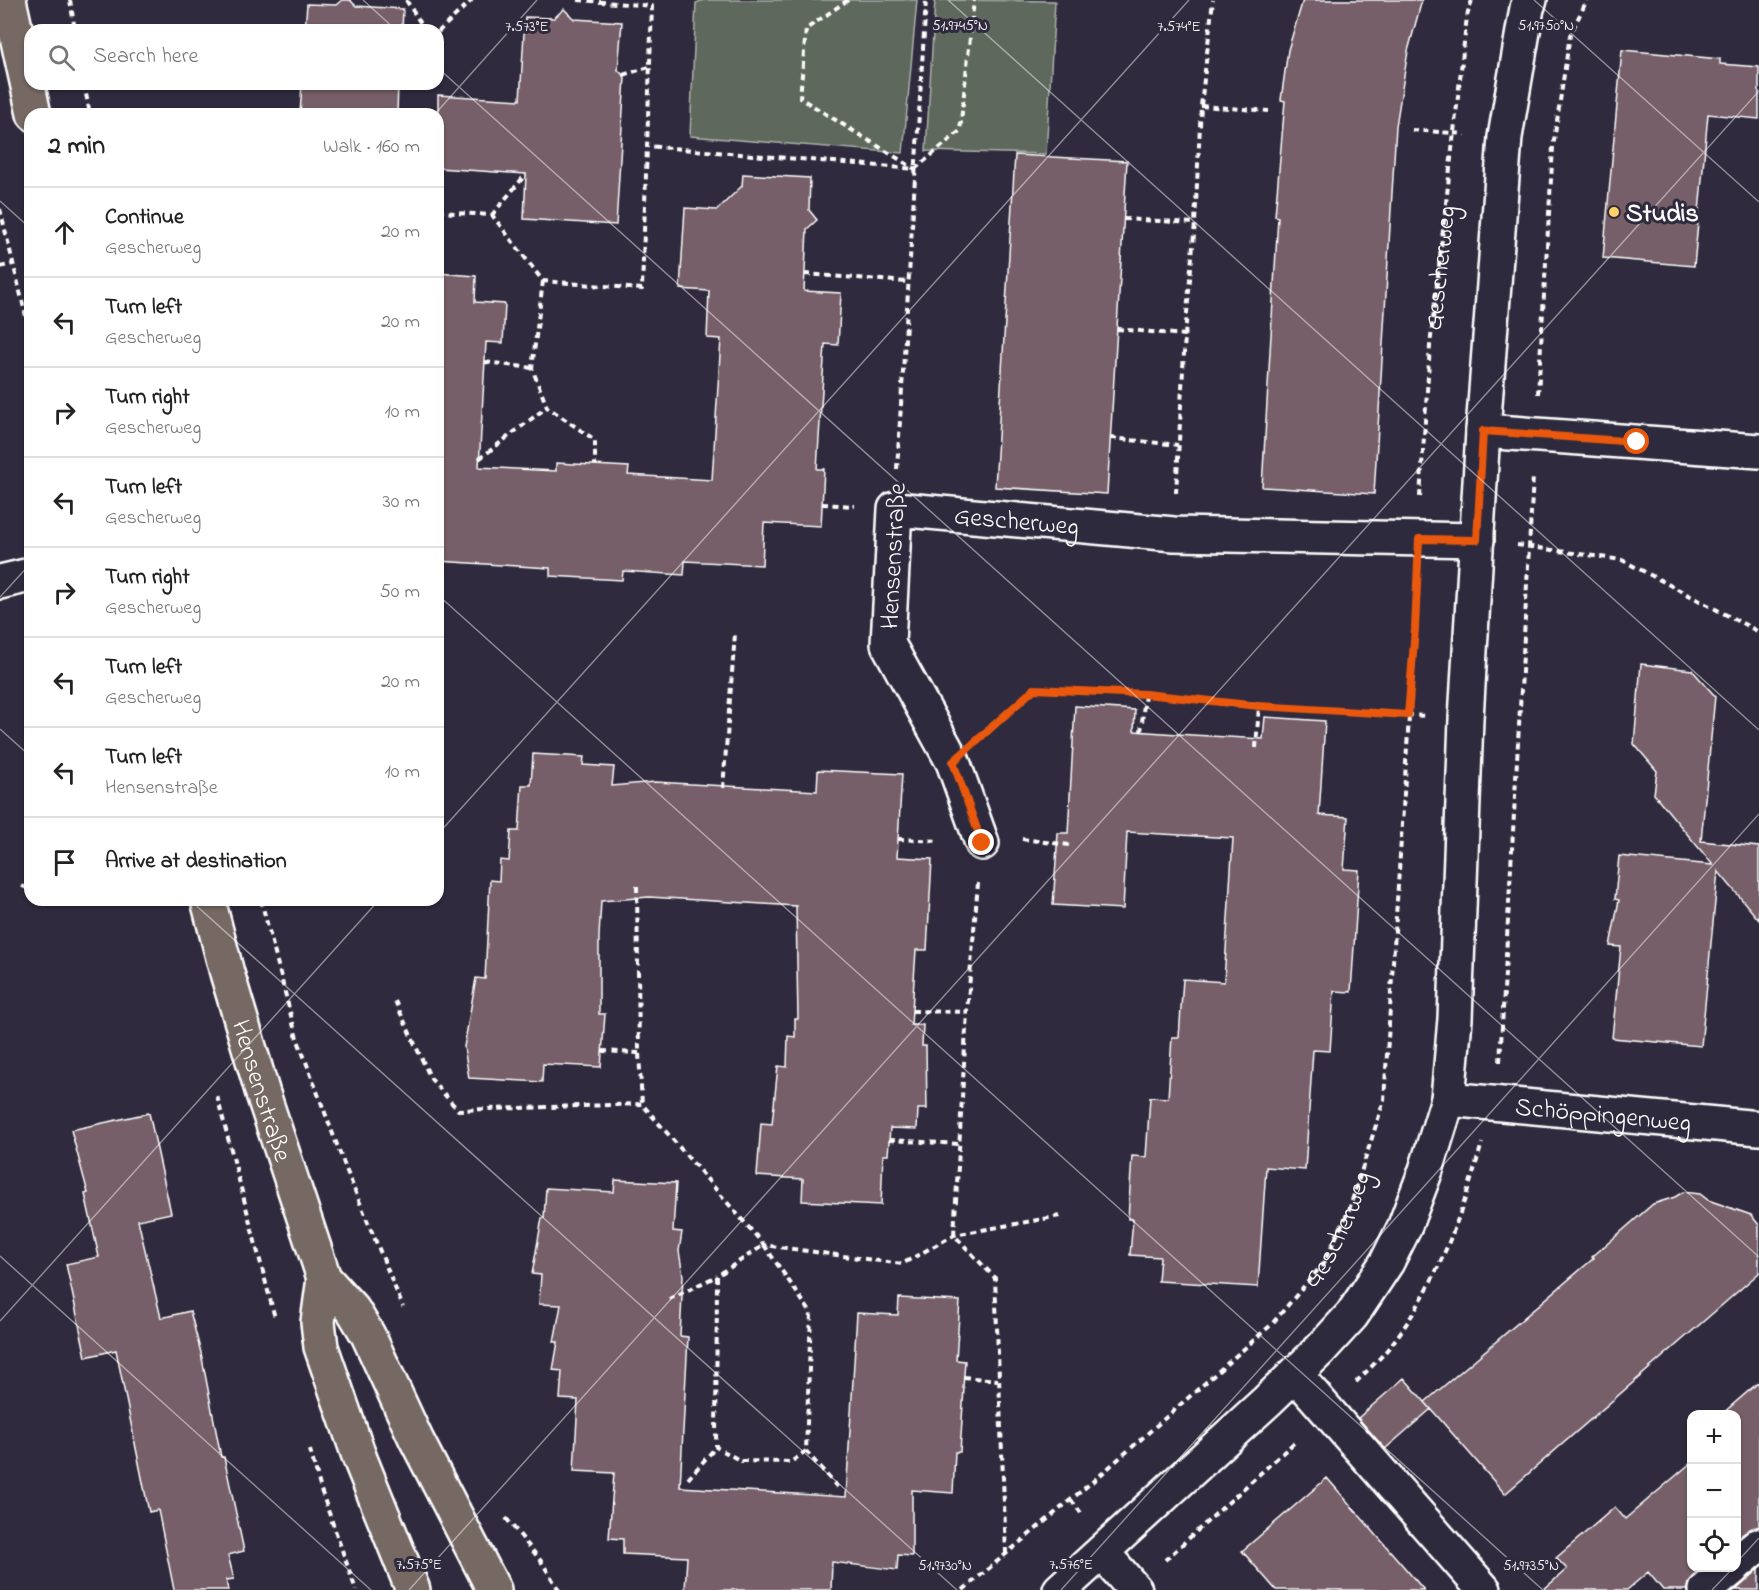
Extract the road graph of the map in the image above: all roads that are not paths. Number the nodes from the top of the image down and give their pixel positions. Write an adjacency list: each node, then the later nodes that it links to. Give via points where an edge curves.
1 (9, 0): 3 (main road)
2 (1530, 0): 6 (street, via 1505,137)
3 (24, 68)
4 (29, 90): 5 (main road)
5 (33, 108)
6 (1483, 431): 7 (street); 9 (street)
7 (1759, 451)
8 (895, 509): 9 (street, Gescherweg, via 1174,534); 12 (street, Hensenstraße, via 888,644 953,762)
9 (1477, 540): 14 (street)
10 (24, 576): 11 (street)
11 (0, 582)
12 (982, 843)
13 (210, 906): 16 (main road, Hensenstraße, via 263,1094)
14 (1448, 1099): 15 (street, Schöppingenweg); 17 (street, via 1426,1170 1387,1262 1352,1315)
15 (1759, 1128)
16 (324, 1278): 22 (main road, Hensenstraße, via 318,1322 321,1347 360,1459); 23 (main road, Hensenstraße, via 353,1310 368,1335 416,1439)
17 (1295, 1374): 19 (street); 26 (street)
18 (1759, 1545): 20 (street)
19 (1102, 1552): 24 (street); 25 (street)
20 (1741, 1561)
21 (1728, 1572): 27 (street)
22 (413, 1590)
23 (494, 1590)
24 (1060, 1590)
25 (1135, 1590)
26 (1484, 1590)
27 (1706, 1590)

